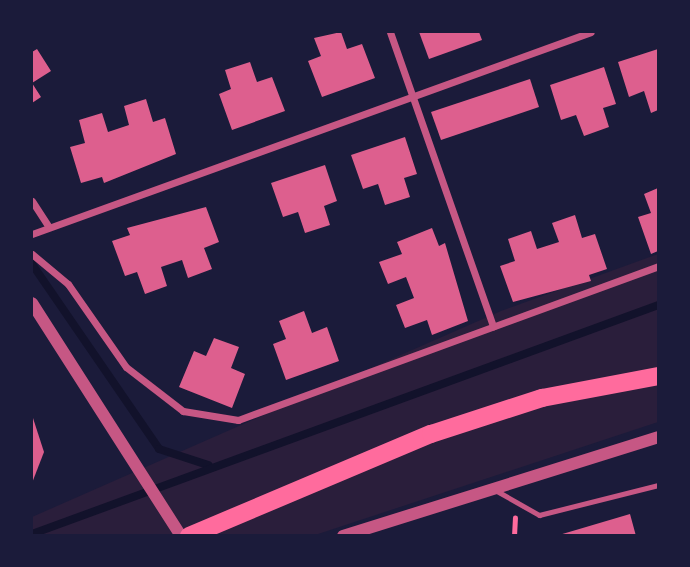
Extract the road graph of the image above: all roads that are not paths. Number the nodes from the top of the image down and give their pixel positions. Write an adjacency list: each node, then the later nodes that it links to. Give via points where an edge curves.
1 (390, 32): 3 (street)
2 (591, 32): 3 (street)
3 (412, 94): 5 (street); 10 (street)
4 (32, 201): 5 (street)
5 (48, 227): 6 (street)
6 (32, 234)
7 (32, 254): 10 (street, via 68,284 125,367 183,411 239,420)
8 (659, 266): 10 (street)
9 (32, 303): 15 (street)
10 (493, 326)
11 (659, 376): 16 (main road, via 553,396 431,434)
12 (659, 438): 14 (street)
13 (659, 485): 14 (lane, via 539,515)
14 (492, 489): 17 (street)
15 (181, 536)
16 (189, 536)
17 (342, 536)

